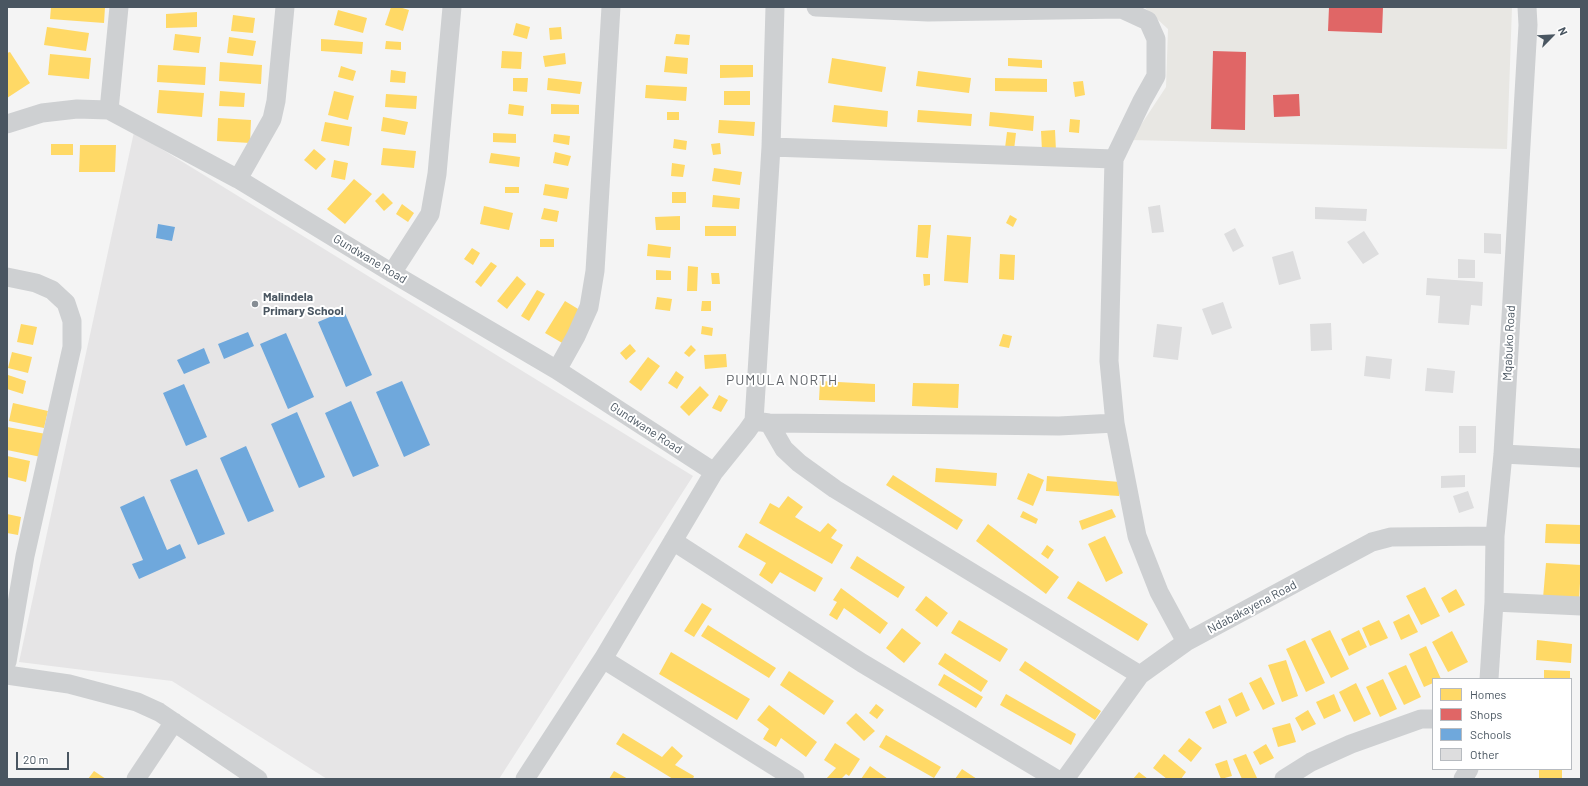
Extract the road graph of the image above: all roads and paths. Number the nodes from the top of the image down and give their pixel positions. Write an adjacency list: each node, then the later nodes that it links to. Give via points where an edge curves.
1 (119, 7): 9 (street)
2 (285, 7): 13 (street, via 272,119)
3 (452, 7): 14 (street, via 437,174 430,214)
4 (611, 7): 16 (street, via 595,271 589,307)
5 (775, 7): 11 (street)
6 (816, 7): 8 (street, via 928,12)
7 (1527, 7): 19 (street, Mqabuko Road)
8 (1122, 8): 12 (street, via 1148,21 1156,40 1156,76)
9 (110, 110): 10 (street, Gundwane Road, via 77,109 42,113); 13 (street, Gundwane Road)
10 (7, 124)
11 (771, 147): 12 (street); 17 (street)
12 (1114, 159): 18 (street, via 1109,361)
13 (238, 179): 14 (street, Gundwane Road)
14 (392, 273): 16 (street, Gundwane Road)
15 (7, 277): 28 (street, via 36,282 52,290 66,303 72,321 72,347 25,556)
16 (557, 370): 21 (street, Gundwane Road)
17 (762, 422): 18 (street, via 1059,426); 21 (street, via 747,431); 30 (street, via 799,463 835,489)
18 (1115, 423): 26 (street, via 1137,536 1160,592)
19 (1503, 454): 20 (street); 22 (street, Mqabuko Road)
20 (1581, 458)
21 (714, 472): 23 (street)
22 (1495, 536): 24 (street, Mqabuko Road); 26 (street, Ndabakayena Road, via 1391,537 1372,542)
23 (673, 541): 27 (street); 39 (street, via 862,663)
24 (1494, 602): 25 (street); 31 (street, Mqabuko Road)
25 (1581, 606)
26 (1186, 642): 30 (street, Ndabakayena Road)
27 (603, 659): 35 (street); 38 (street)
28 (7, 662)
29 (7, 675): 33 (street, via 69,684 137,702)
30 (1140, 675): 40 (street, Ndabakayena Road)
31 (1489, 678)
32 (1432, 720): 41 (street, via 1421,719 1351,744 1311,762)
33 (174, 722): 36 (street); 37 (street)
34 (1468, 770): 42 (street)
35 (527, 778)
36 (136, 779)
37 (258, 779)
38 (795, 779)
39 (1056, 779)
40 (1065, 779)
41 (1284, 779)
42 (1463, 779)

